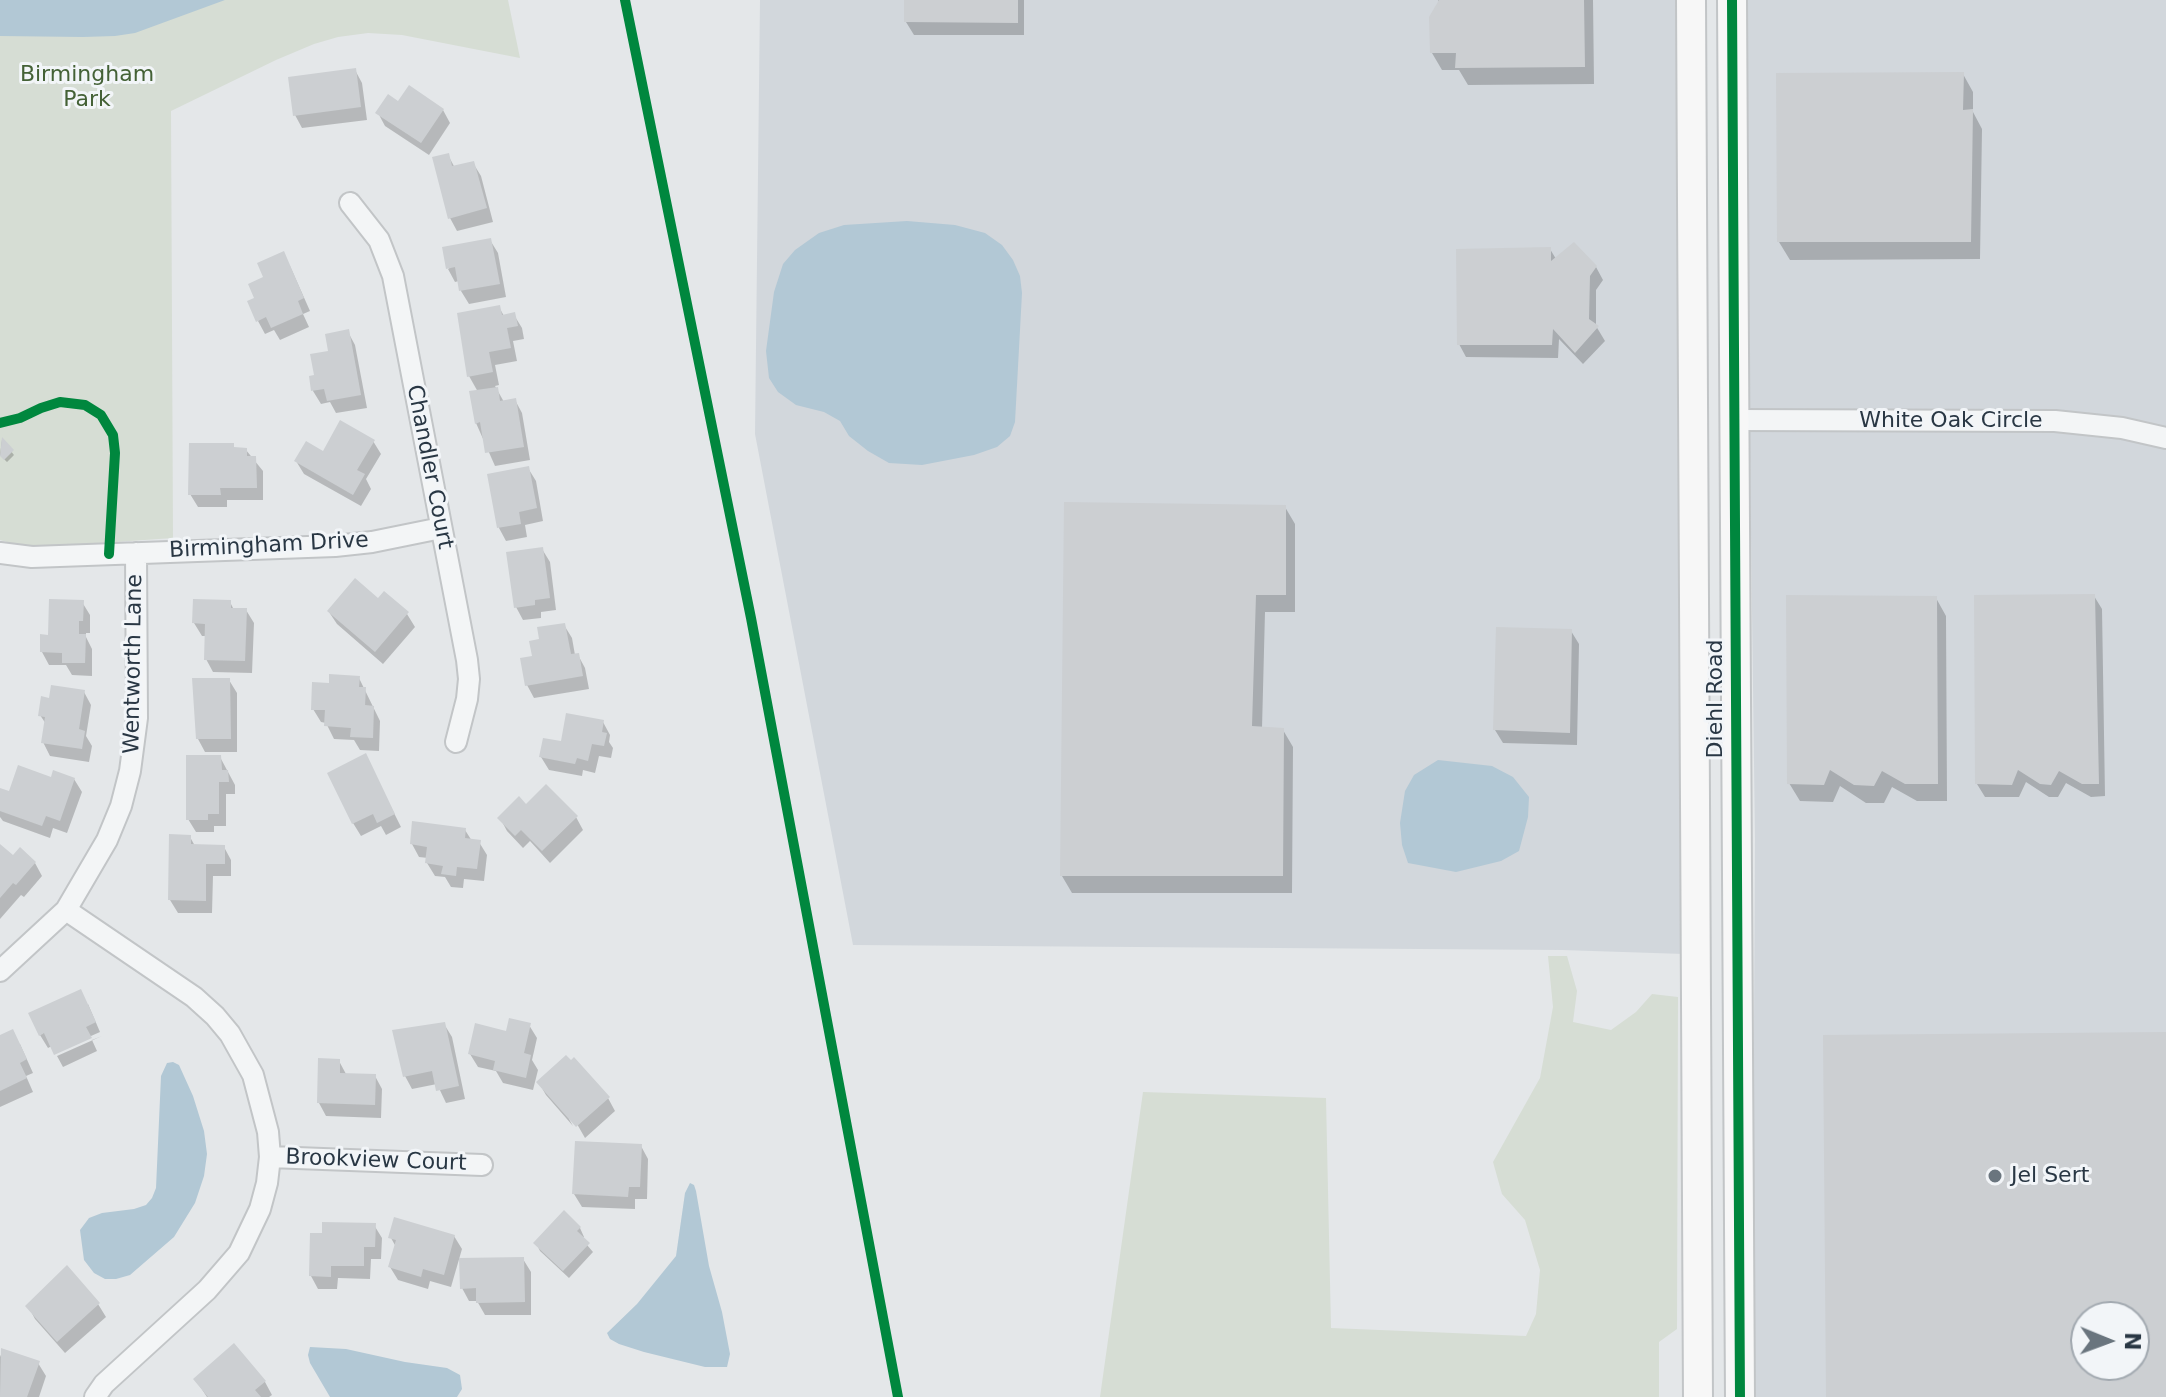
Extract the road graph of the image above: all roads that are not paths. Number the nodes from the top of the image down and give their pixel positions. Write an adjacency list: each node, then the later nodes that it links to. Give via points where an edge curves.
1 (1691, 0): 15 (street, Diehl Road)
2 (1732, 0): 4 (street, Diehl Road)
3 (350, 203): 6 (street, Chandler Court, via 379,240 393,276)
4 (1735, 420): 5 (street, White Oak Circle, via 2055,421); 16 (street, Diehl Road)
5 (2166, 438)
6 (441, 528): 8 (street, Birmingham Drive, via 335,546); 9 (street, Chandler Court, via 469,679)
7 (0, 553): 8 (street, Birmingham Drive)
8 (136, 553): 10 (street, Wentworth Lane, via 137,718 130,771 107,840)
9 (456, 742)
10 (66, 910): 11 (street, Wentworth Lane); 12 (street, via 194,997 230,1034 253,1075)
11 (0, 971)
12 (270, 1157): 13 (street, Brookview Court); 14 (street, via 260,1209 239,1253)
13 (482, 1165)
14 (95, 1397)
15 (1698, 1397)
16 (1740, 1397)

